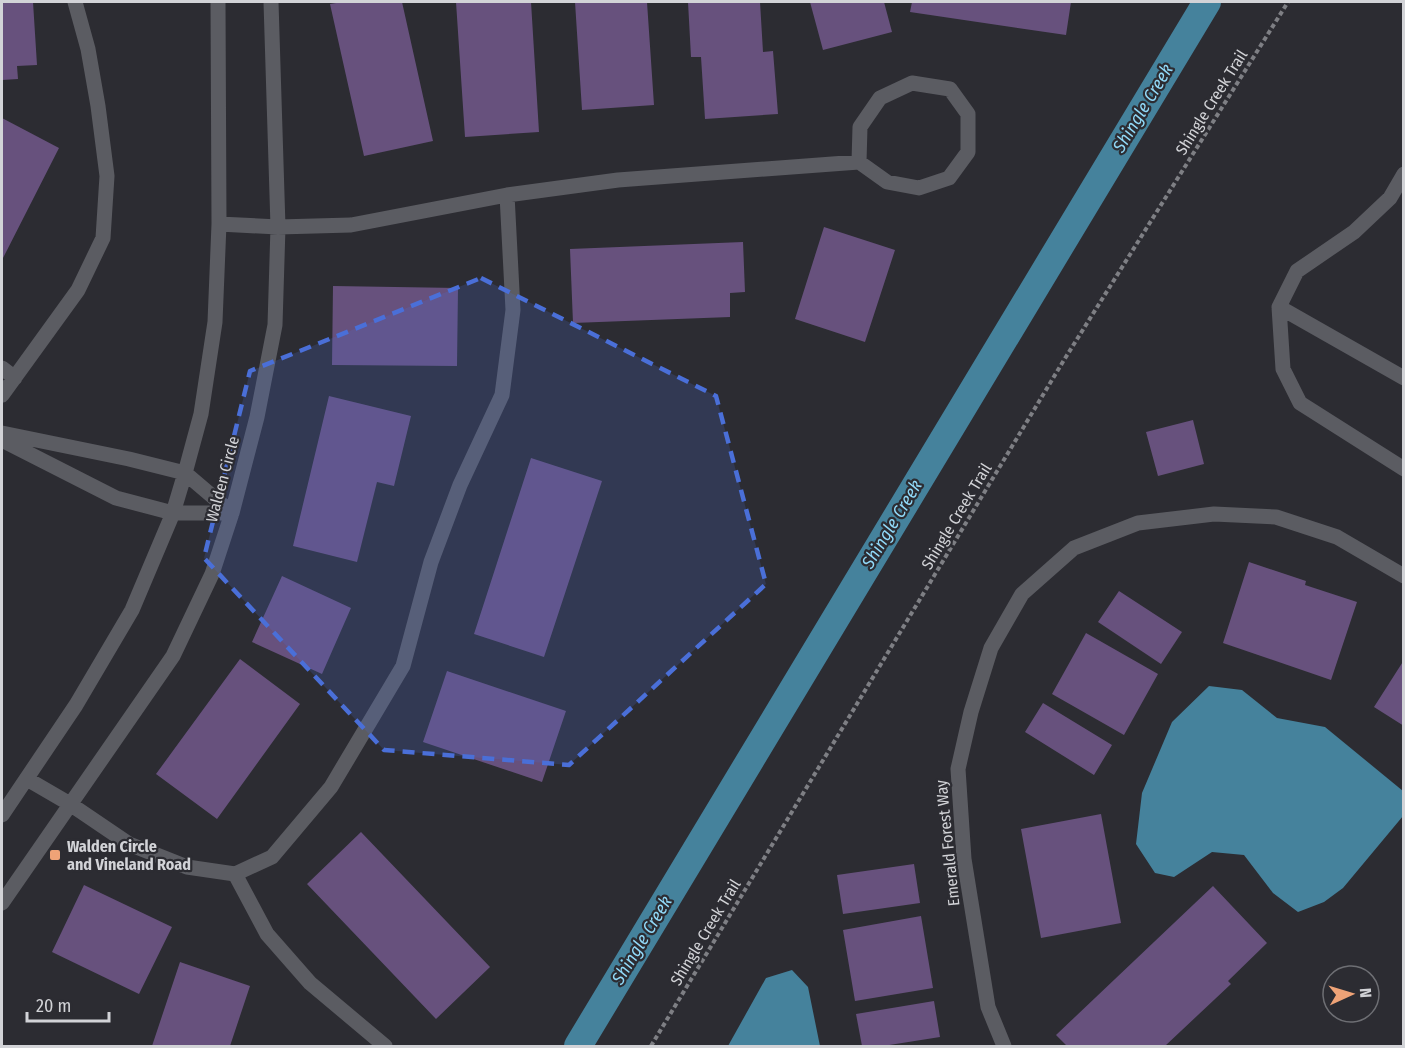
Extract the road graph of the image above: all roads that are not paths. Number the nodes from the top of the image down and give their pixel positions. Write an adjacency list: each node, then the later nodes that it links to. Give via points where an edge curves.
1 (75, 2): 11 (street, via 90,60 107,176 103,238 78,290)
2 (218, 2): 7 (street)
3 (271, 2): 8 (street, Walden Circle)
4 (859, 162): 4 (street, via 887,182 920,188 949,178 968,152 968,114 950,89 912,83 880,98 860,126); 6 (street, via 618,180)
5 (1404, 174): 9 (street, via 1390,198 1354,232 1297,271)
6 (507, 195): 8 (street, via 351,225); 24 (street, via 513,310 502,395 460,485 431,562 403,666 331,787 272,857)
7 (219, 224): 8 (street); 17 (street, via 215,322 201,414)
8 (278, 227): 19 (street, Walden Circle, via 275,325)
9 (1279, 307): 12 (street); 16 (street, via 1283,369 1300,403)
10 (2, 368): 11 (street)
11 (15, 378): 13 (street)
12 (1404, 378)
13 (2, 395)
14 (2, 433): 17 (street)
15 (2, 440): 18 (street, via 116,498)
16 (1404, 470)
17 (185, 473): 18 (street); 19 (street)
18 (173, 513): 19 (street); 21 (street, via 132,610)
19 (232, 513): 22 (street, Walden Circle, via 212,574 173,656)
20 (1404, 576): 27 (street, Emerald Forest Way, via 1337,537 1286,520 1214,514 1138,523 1074,548 1022,594 991,648 958,769 964,859 988,1007)
21 (27, 779): 22 (street); 23 (street)
22 (70, 804): 24 (street, via 129,844 187,867); 25 (street, Walden Circle)
23 (2, 815)
24 (235, 874): 26 (street, via 267,934 310,983)
25 (2, 903)
26 (385, 1047)
27 (1004, 1047)

